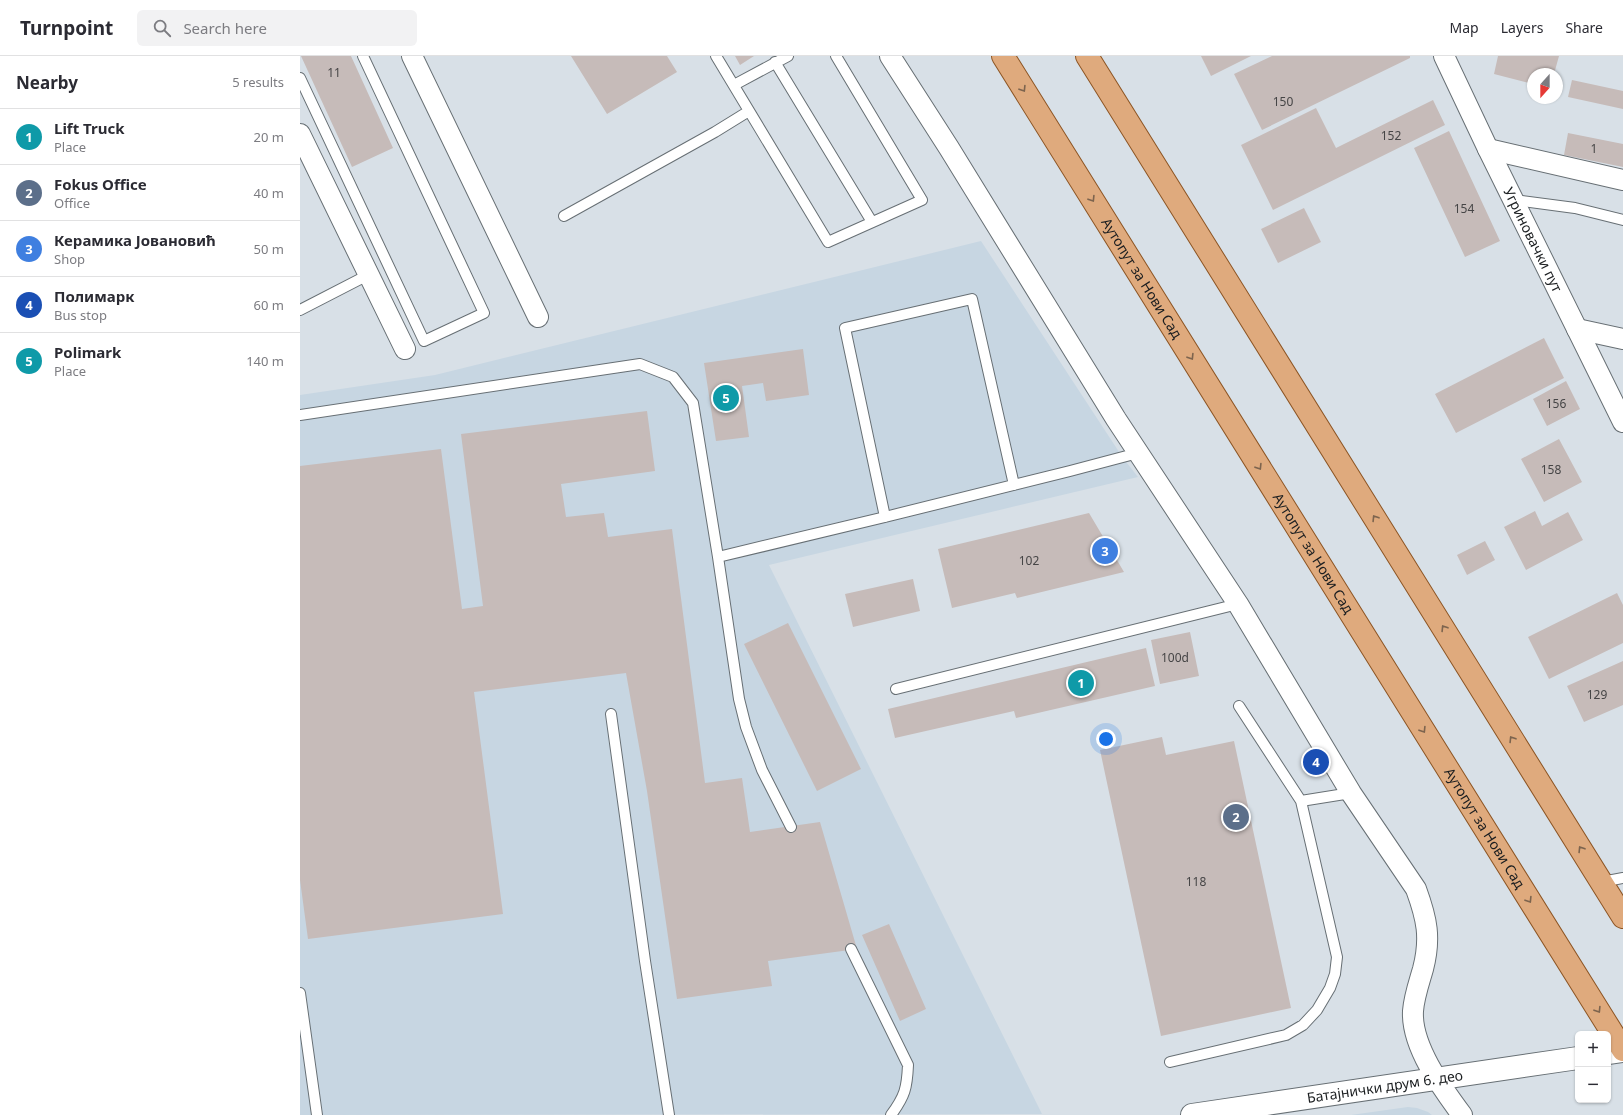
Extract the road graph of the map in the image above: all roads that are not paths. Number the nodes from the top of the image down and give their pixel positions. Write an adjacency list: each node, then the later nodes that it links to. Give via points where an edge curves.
1 (363, 56): 11 (lane, via 484,313 424,340)
2 (412, 56): 23 (street)
3 (716, 56): 12 (lane)
4 (788, 56): 10 (lane)
5 (836, 56): 20 (lane, via 922,200)
6 (890, 56): 29 (street)
7 (1003, 56): 45 (main road, Аутопут за Нови Сад, one-way to 45)
8 (1087, 56): 41 (main road, one-way to 8)
9 (1444, 56): 15 (street, Угриновачки пут)
10 (776, 62): 12 (lane); 20 (lane)
11 (300, 78)
12 (734, 85): 13 (lane)
13 (749, 111): 18 (lane); 20 (lane, via 828,242)
14 (300, 134): 21 (street)
15 (1488, 149): 16 (street); 17 (street, Угриновачки пут)
16 (1623, 180)
17 (1514, 200): 19 (lane, via 1575,208); 24 (street, Угриновачки пут)
18 (564, 216)
19 (1623, 220)
20 (872, 222)
21 (368, 275): 22 (lane); 26 (street)
22 (300, 310)
23 (538, 317)
24 (1576, 329): 25 (street); 28 (street, Угриновачки пут)
25 (1623, 339)
26 (405, 349)
27 (300, 415): 32 (lane, via 640,364 673,377 693,403)
28 (1623, 422)
29 (1138, 453): 30 (lane); 33 (street)
30 (1014, 485): 31 (lane); 31 (lane, via 972,299 845,328)
31 (885, 517): 32 (lane)
32 (718, 557): 39 (lane, via 739,699 746,727 762,770)
33 (1238, 604): 34 (lane); 37 (street)
34 (896, 689)
35 (1240, 706): 38 (lane)
36 (611, 714): 52 (lane, via 644,961)
37 (1351, 793): 38 (lane); 49 (street, via 1416,889 1422,905 1428,938 1427,954 1413,1012 1420,1048)
38 (1301, 801): 48 (lane, via 1337,957 1330,988 1317,1010 1303,1025 1286,1035)
39 (791, 826)
40 (1623, 878): 41 (lane)
41 (1602, 882): 42 (main road)
42 (1623, 917)
43 (851, 949): 53 (lane, via 908,1065 907,1085 901,1101)
44 (300, 993): 51 (lane)
45 (1623, 1051): 46 (street)
46 (1611, 1053)
47 (1575, 1058): 49 (street, Батајнички друм 6. део)
48 (1170, 1062)
49 (1438, 1079): 50 (street, Батајнички друм 6. део); 55 (street)
50 (1248, 1111): 54 (street, Батајнички друм 6. део)
51 (317, 1115)
52 (668, 1115)
53 (891, 1115)
54 (1192, 1115)
55 (1462, 1115)

